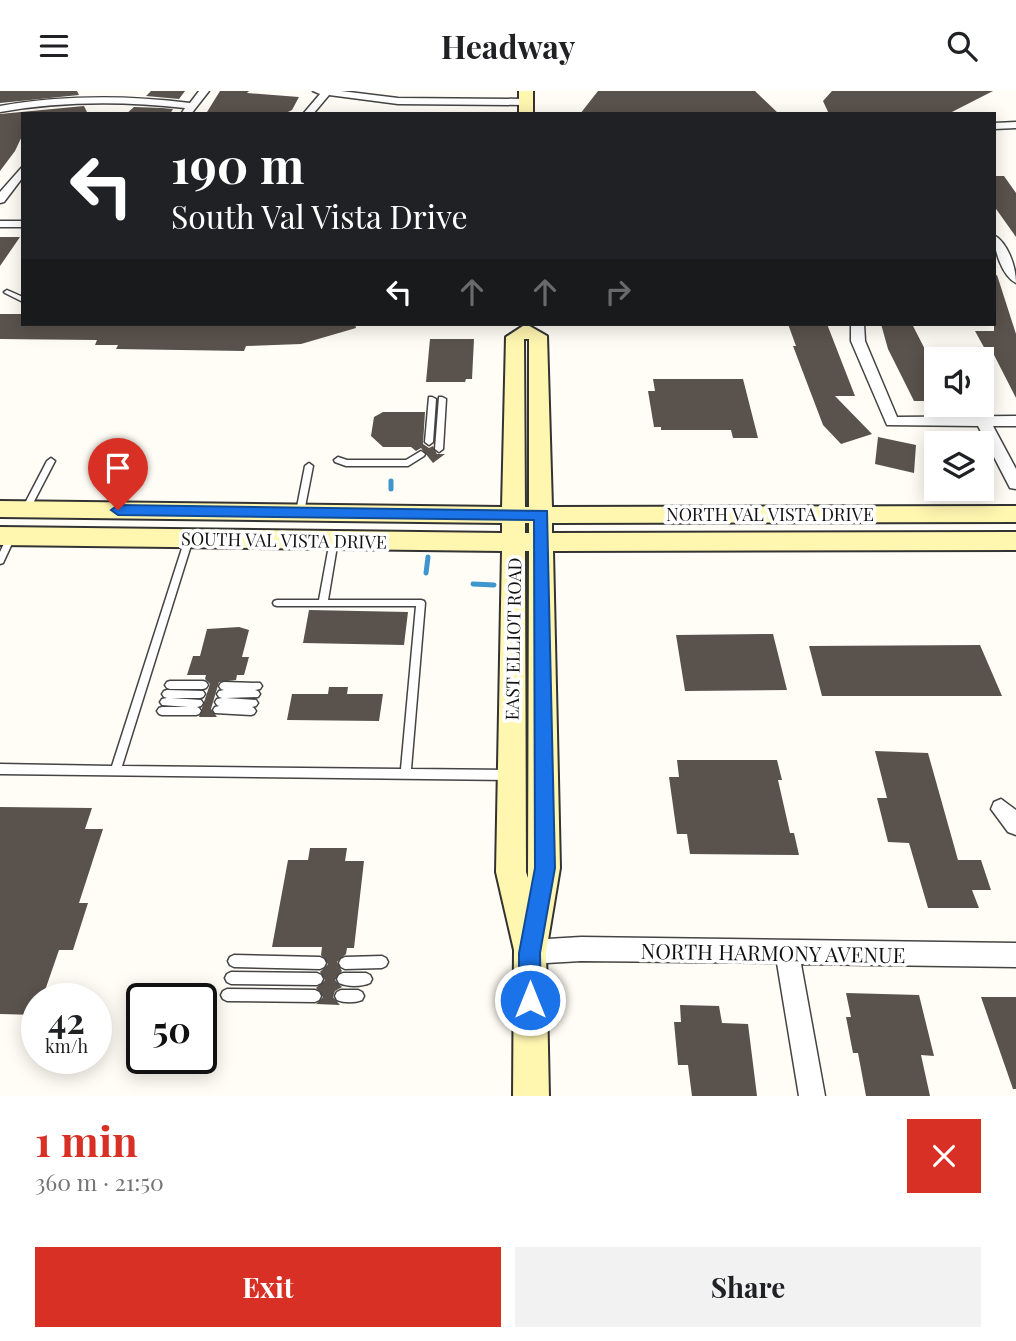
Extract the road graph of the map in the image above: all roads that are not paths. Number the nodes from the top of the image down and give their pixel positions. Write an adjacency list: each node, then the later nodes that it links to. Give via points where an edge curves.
1 (204, 91): 7 (street)
2 (322, 92): 3 (street, via 370,99); 8 (street)
3 (432, 96): 4 (street)
4 (526, 102)
5 (0, 109): 6 (street)
6 (30, 109): 7 (street, via 103,97)
7 (189, 110)
8 (309, 112)
9 (1016, 125): 10 (street)
10 (996, 126)
11 (21, 172): 12 (street)
12 (0, 200)
13 (0, 224): 14 (street)
14 (21, 224)
15 (996, 243): 16 (street)
16 (1016, 279)
17 (7, 292): 18 (lane)
18 (21, 299)
19 (857, 326): 23 (street, via 858,341 892,422)
20 (526, 327): 21 (main road, EAST ELLIOT ROAD, via 515,337); 25 (main road, EAST ELLIOT ROAD, via 538,336)
21 (515, 384): 25 (main road, via 526,392 526,410); 35 (main road, EAST ELLIOT ROAD)
22 (437, 399): 26 (lane)
23 (983, 421): 24 (street); 30 (street)
24 (1016, 421)
25 (539, 422): 35 (main road, EAST ELLIOT ROAD)
26 (434, 446)
27 (51, 461): 32 (lane)
28 (408, 463): 28 (lane, via 338,460 422,455 420,463)
29 (309, 466): 33 (lane)
30 (1016, 484)
31 (0, 509): 32 (main road, SOUTH VAL VISTA DRIVE)
32 (26, 509): 33 (main road, SOUTH VAL VISTA DRIVE); 36 (main road)
33 (300, 512): 35 (main road, SOUTH VAL VISTA DRIVE)
34 (1016, 513): 35 (main road, NORTH VAL VISTA DRIVE)
35 (527, 515): 40 (main road, EAST ELLIOT ROAD)
36 (6, 536): 37 (main road, SOUTH VAL VISTA DRIVE); 41 (lane)
37 (189, 539): 38 (main road, SOUTH VAL VISTA DRIVE); 47 (lane)
38 (334, 540): 40 (main road, SOUTH VAL VISTA DRIVE); 43 (lane)
39 (1016, 541): 40 (main road, NORTH VAL VISTA DRIVE)
40 (527, 542): 49 (main road, EAST ELLIOT ROAD); 53 (main road, EAST ELLIOT ROAD, via 545,868)
41 (0, 561)
42 (277, 603): 43 (lane)
43 (323, 603): 48 (lane, via 421,603)
44 (199, 698): 44 (lane, via 166,698)
45 (254, 698): 45 (lane, via 221,698)
46 (0, 769): 47 (lane)
47 (116, 769): 48 (lane)
48 (406, 773): 49 (lane)
49 (512, 775): 53 (main road, EAST ELLIOT ROAD, via 511,871)
50 (1001, 809): 51 (street)
51 (1016, 825)
52 (787, 952): 53 (street, NORTH HARMONY AVENUE, via 581,949); 54 (street, NORTH HARMONY AVENUE); 68 (street)
53 (530, 953): 67 (main road, EAST ELLIOT ROAD)
54 (1016, 955)
55 (234, 961): 57 (lane)
56 (382, 962): 58 (lane)
57 (320, 963)
58 (345, 963)
59 (231, 978): 60 (lane)
60 (317, 979)
61 (343, 979): 62 (lane)
62 (366, 979)
63 (227, 995): 64 (lane)
64 (315, 996)
65 (341, 996): 66 (lane)
66 (358, 996)
67 (531, 1096)
68 (812, 1096)

